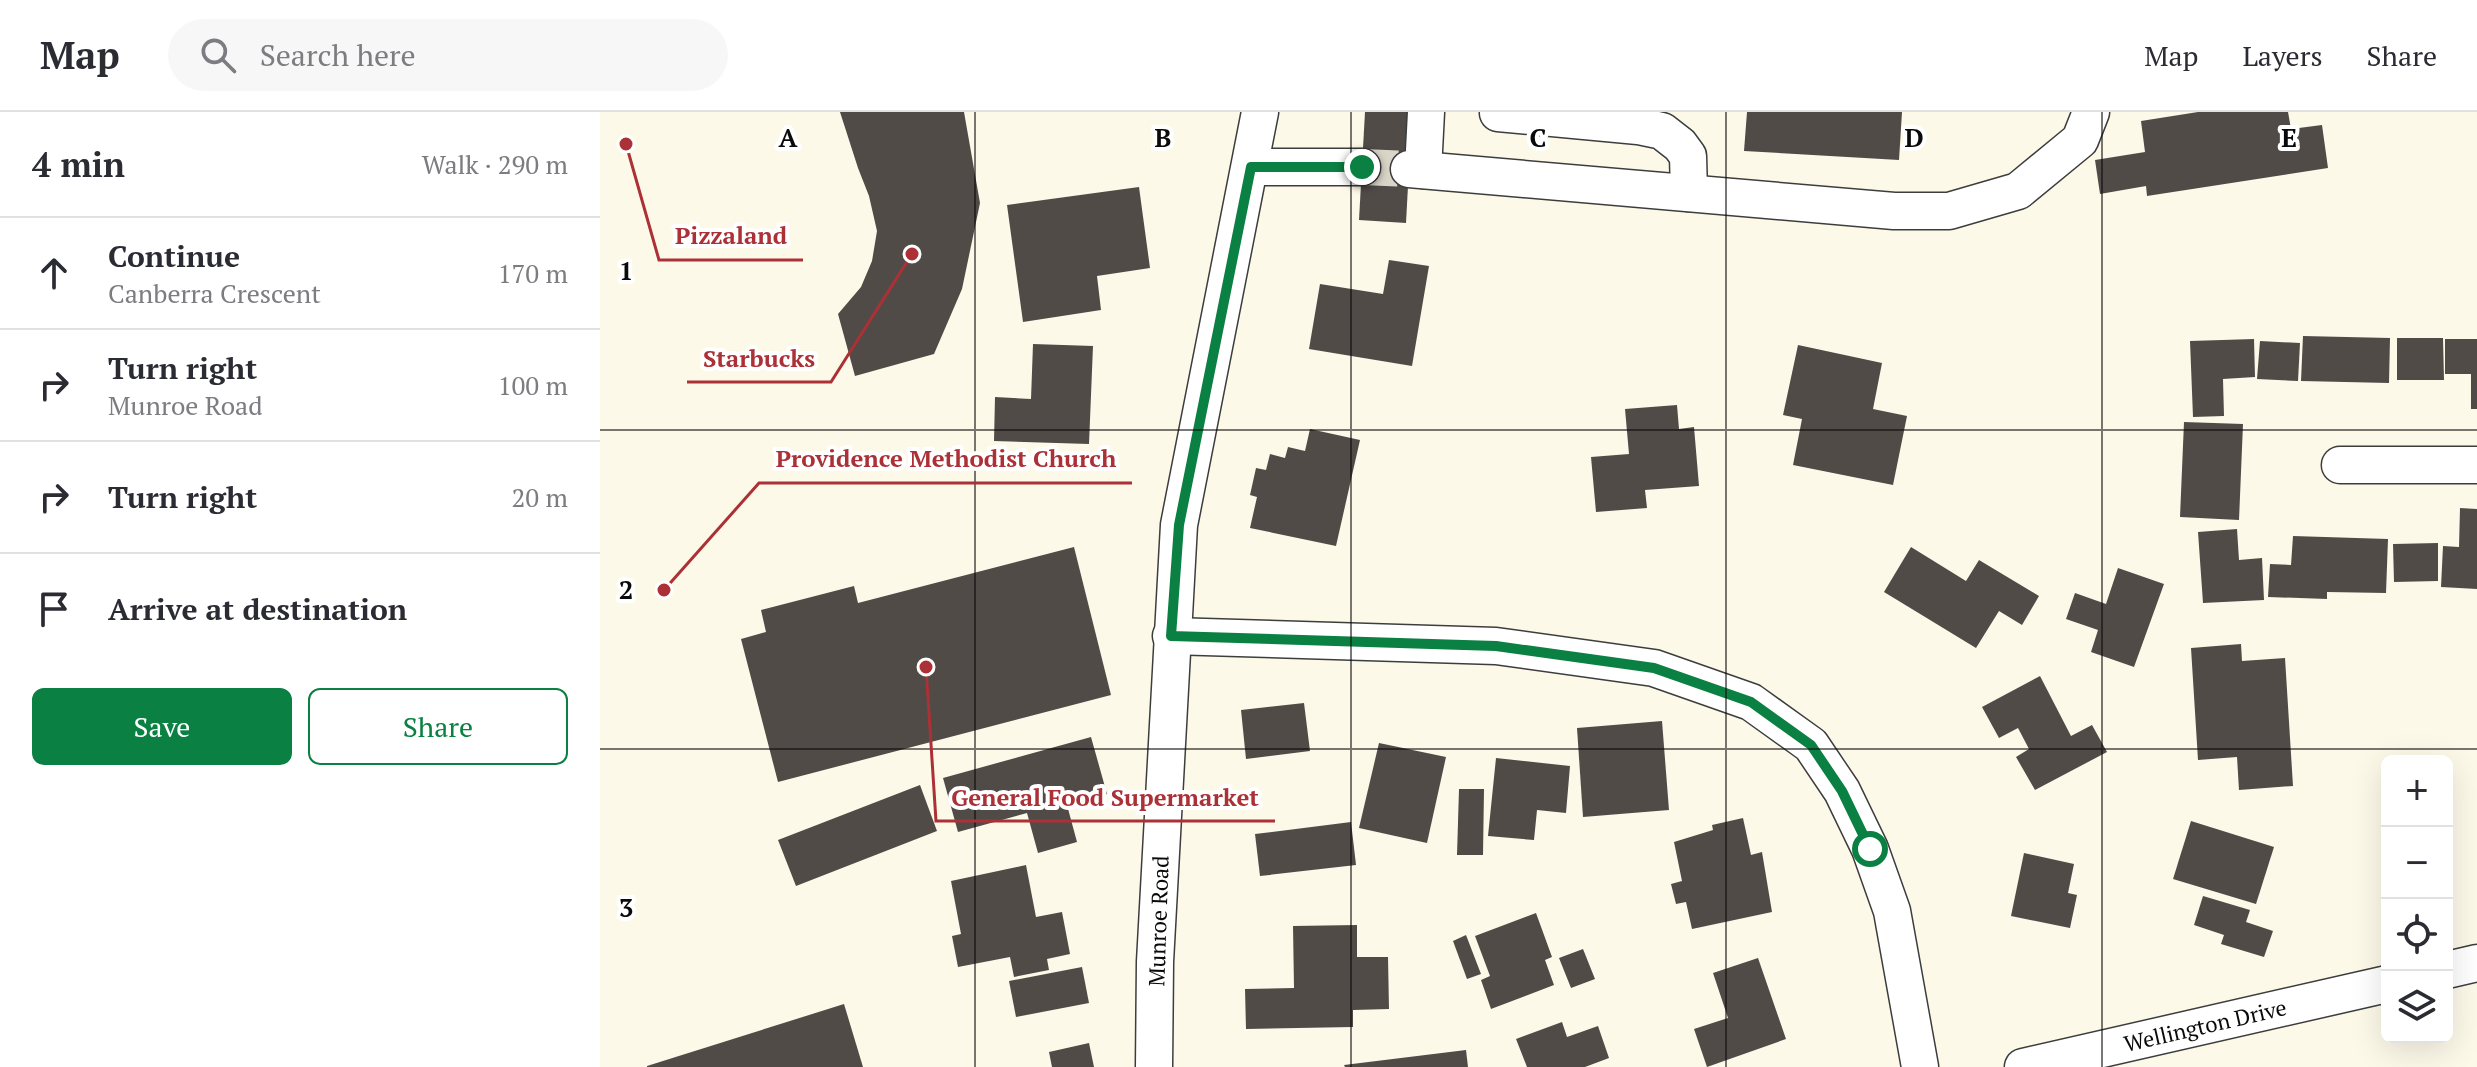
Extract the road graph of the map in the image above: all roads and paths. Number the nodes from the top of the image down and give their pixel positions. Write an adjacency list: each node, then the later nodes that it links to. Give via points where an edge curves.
1 (1260, 112): 5 (street, Munroe Road)
2 (1426, 112): 7 (street, via 1416,170)
3 (2091, 112): 7 (street, via 2080,140 2018,191 1949,211)
4 (1498, 113): 7 (street, via 1662,131 1688,156)
5 (1251, 167): 6 (street); 10 (street, Munroe Road, via 1179,525)
6 (1362, 167)
7 (1689, 193)
8 (2340, 465): 9 (street)
9 (2477, 465)
10 (1171, 636): 14 (street, Munroe Road); 15 (street, via 1496,646 1654,668 1751,702 1811,745 1842,791 1870,849 1892,911)
11 (2477, 963): 12 (street)
12 (2453, 969)
13 (2381, 985): 16 (street, Wellington Drive)
14 (1154, 1067)
15 (1920, 1067)
16 (2023, 1067)

